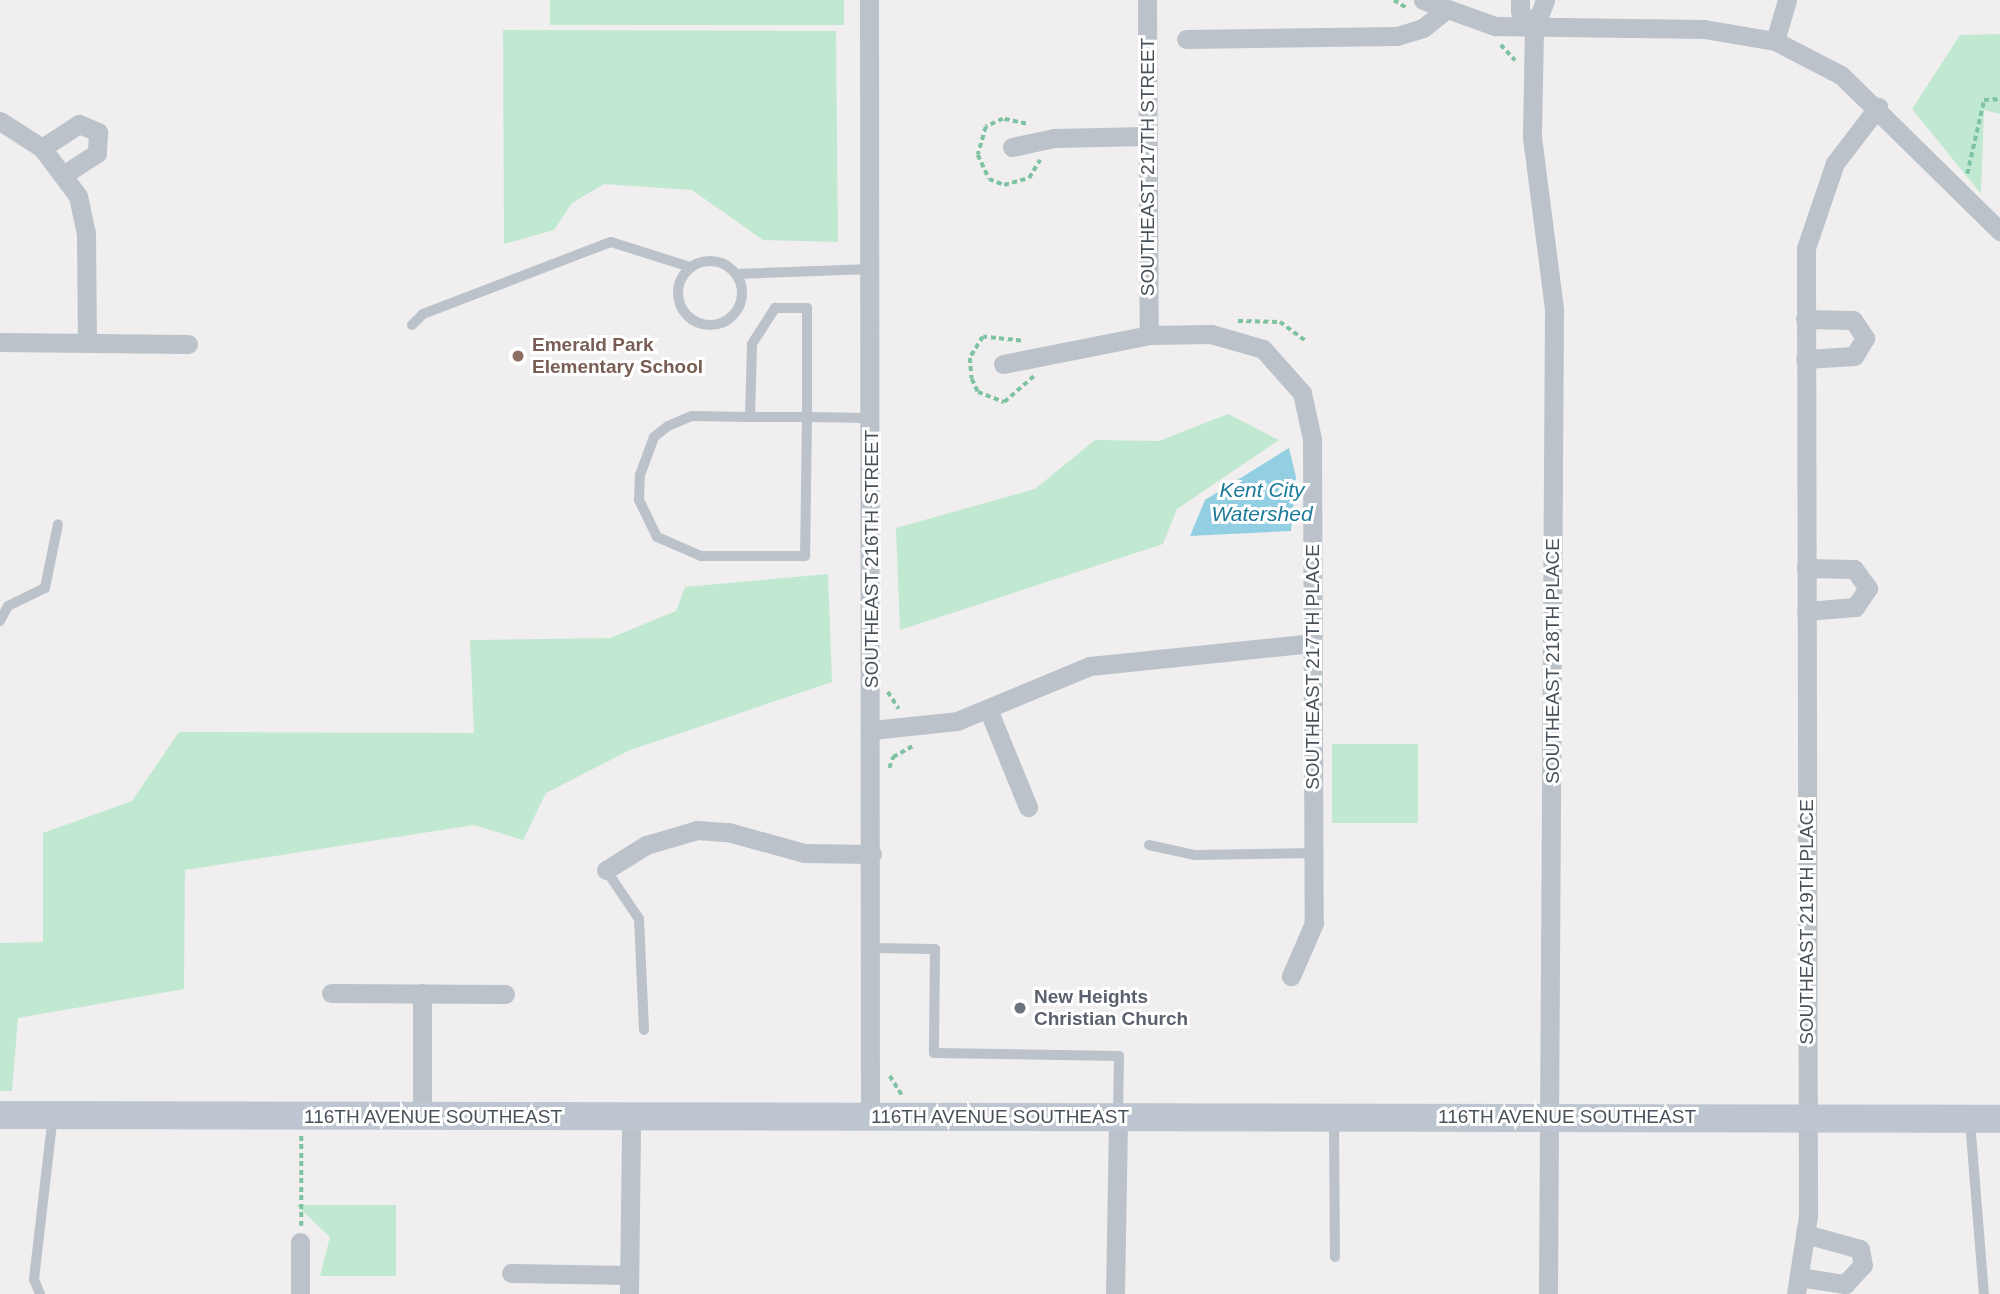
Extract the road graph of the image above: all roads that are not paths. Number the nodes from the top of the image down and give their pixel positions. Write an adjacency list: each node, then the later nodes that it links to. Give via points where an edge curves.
1 (869, 0): 19 (street, SOUTHEAST 216TH STREET)
2 (1147, 0): 13 (street, SOUTHEAST 217TH STREET)
3 (1423, 0): 7 (street)
4 (1520, 0): 8 (street, via 1520,11)
5 (1545, 0): 8 (street)
6 (1787, 0): 10 (street)
7 (1444, 11): 8 (street); 9 (street, via 1423,28 1397,36)
8 (1534, 29): 10 (street, via 1704,29); 52 (street, SOUTHEAST 218TH PLACE, via 1532,137 1553,309)
9 (1186, 38)
10 (1775, 41): 11 (street, via 1842,75)
11 (1878, 107): 17 (street, via 1961,200); 21 (street, SOUTHEAST 219TH PLACE, via 1835,163 1812,220)
12 (0, 121): 15 (street)
13 (1147, 136): 14 (street, via 1054,138); 23 (street, SOUTHEAST 217TH STREET)
14 (1012, 147)
15 (42, 148): 16 (street); 16 (street, via 79,124 98,132 97,153)
16 (65, 174): 25 (street, via 84,219)
17 (2000, 231)
18 (690, 267): 20 (lane, via 714,261); 20 (lane, via 678,289 679,301 705,326 737,310); 22 (lane, via 611,242 423,314)
19 (871, 269): 20 (lane); 31 (street, SOUTHEAST 216TH STREET)
20 (736, 274)
21 (1805, 319): 27 (street, SOUTHEAST 219TH PLACE); 27 (street, via 1853,320 1865,338 1853,356)
22 (412, 326)
23 (1149, 335): 28 (street); 36 (street, SOUTHEAST 217TH PLACE, via 1229,336 1277,361 1302,393 1311,421)
24 (0, 342): 25 (street)
25 (87, 343): 26 (street)
26 (188, 344)
27 (1805, 359): 33 (street, SOUTHEAST 219TH PLACE)
28 (1003, 364)
29 (750, 417): 30 (lane); 30 (lane, via 752,344 775,308 807,308); 30 (lane, via 701,416 668,426 645,455 639,500 657,537 701,556 805,556)
30 (807, 417): 31 (lane)
31 (872, 418): 38 (street, SOUTHEAST 216TH STREET)
32 (58, 524): 35 (lane, via 45,588 8,606)
33 (1806, 568): 34 (street, SOUTHEAST 219TH PLACE); 34 (street, via 1854,569 1868,588 1855,607)
34 (1806, 611): 60 (street, SOUTHEAST 219TH PLACE)
35 (0, 621)
36 (1312, 643): 37 (street, via 1090,666 1031,685); 41 (street, SOUTHEAST 217TH PLACE)
37 (988, 709): 38 (street, via 936,727); 39 (street)
38 (872, 730): 42 (street, SOUTHEAST 216TH STREET)
39 (1028, 807)
40 (1149, 845): 41 (lane, via 1194,855)
41 (1314, 853): 45 (street, SOUTHEAST 217TH PLACE, via 1314,923)
42 (872, 854): 43 (street, via 804,853 729,832 697,830 646,845); 44 (street, SOUTHEAST 216TH STREET)
43 (606, 870): 49 (lane, via 639,919)
44 (871, 948): 55 (street, SOUTHEAST 216TH STREET); 57 (lane, via 935,949 934,1054 1119,1056)
45 (1291, 976)
46 (331, 993): 47 (street)
47 (422, 993): 48 (street); 54 (street)
48 (505, 994)
49 (644, 1030)
50 (0, 1115): 51 (main road, 116TH AVENUE SOUTHEAST)
51 (53, 1115): 54 (main road, 116TH AVENUE SOUTHEAST); 67 (lane, via 34,1279)
52 (1552, 1115): 53 (main road, 116TH AVENUE SOUTHEAST); 60 (main road, 116TH AVENUE SOUTHEAST); 70 (street, SOUTHEAST 218TH PLACE)
53 (1334, 1116): 57 (main road, 116TH AVENUE SOUTHEAST); 63 (lane)
54 (422, 1117): 56 (main road, 116TH AVENUE SOUTHEAST)
55 (870, 1117): 56 (main road, 116TH AVENUE SOUTHEAST); 57 (main road, 116TH AVENUE SOUTHEAST)
56 (631, 1118): 65 (street)
57 (1118, 1118): 69 (street)
58 (1969, 1119): 59 (main road, 116TH AVENUE SOUTHEAST); 60 (main road, 116TH AVENUE SOUTHEAST); 71 (lane)
59 (2000, 1119)
60 (1808, 1120): 61 (street, SOUTHEAST 219TH PLACE)
61 (1805, 1234): 66 (street, SOUTHEAST 219TH PLACE); 66 (street, SOUTHEAST 219TH PLACE, via 1860,1248 1863,1265 1845,1284)
62 (300, 1242): 68 (street)
63 (1335, 1258)
64 (512, 1273): 65 (street)
65 (629, 1285)
66 (1797, 1286)
67 (40, 1294)
68 (300, 1294)
69 (1115, 1294)
70 (1548, 1294)
71 (1984, 1294)

